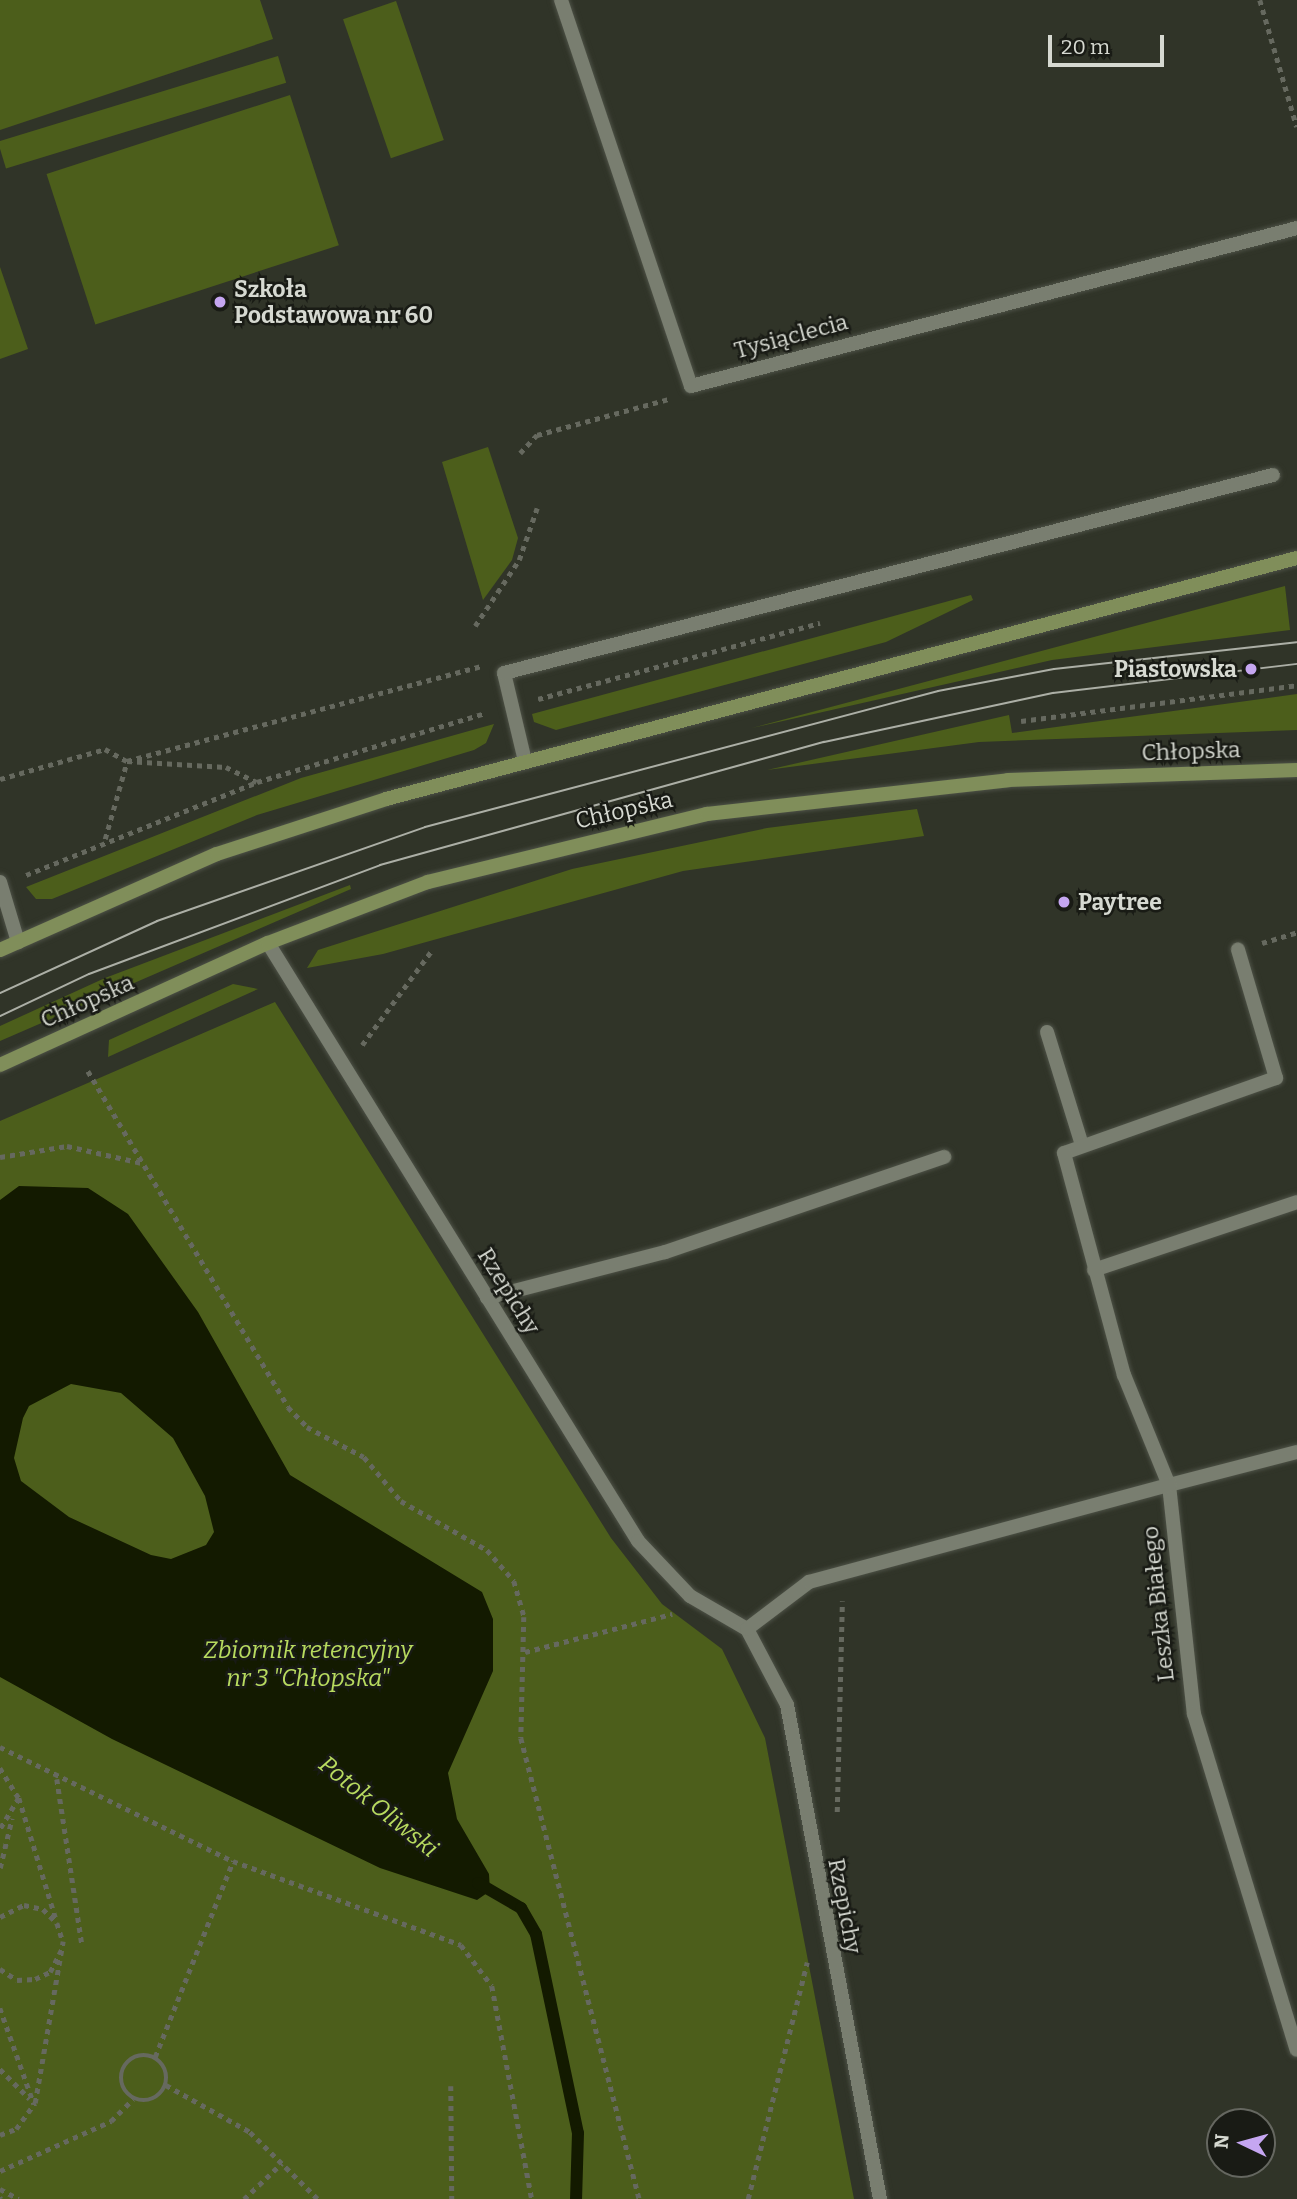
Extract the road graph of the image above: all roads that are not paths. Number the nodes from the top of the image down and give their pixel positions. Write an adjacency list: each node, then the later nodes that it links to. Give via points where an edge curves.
1 (561, 0): 2 (street, Tysiąclecia, via 691,386)
2 (1297, 228)
3 (1273, 475): 5 (street, via 504,673)
4 (1297, 558): 5 (main road)
5 (525, 761): 8 (main road, via 217,854)
6 (1297, 770): 9 (main road, Chłopska, via 1008,780 706,814 428,882)
7 (0, 882): 8 (street)
8 (18, 942): 10 (main road)
9 (268, 943): 13 (main road, Chłopska); 18 (street, Rzepichy)
10 (0, 950)
11 (1238, 950): 14 (street, via 1276,1078)
12 (1046, 1032): 14 (street)
13 (0, 1065)
14 (1082, 1145): 17 (street, Leszka Białego, via 1064,1153)
15 (944, 1157): 18 (street, via 665,1252)
16 (1297, 1202): 17 (street)
17 (1094, 1270): 20 (street, Leszka Białego, via 1124,1375)
18 (487, 1298): 21 (street, Rzepichy, via 638,1541 690,1596)
19 (1297, 1452): 20 (street)
20 (1169, 1485): 21 (street, via 809,1582); 22 (street, Leszka Białego, via 1194,1714)
21 (747, 1629): 23 (street, Rzepichy, via 787,1705)
22 (1297, 2050)
23 (880, 2199)

